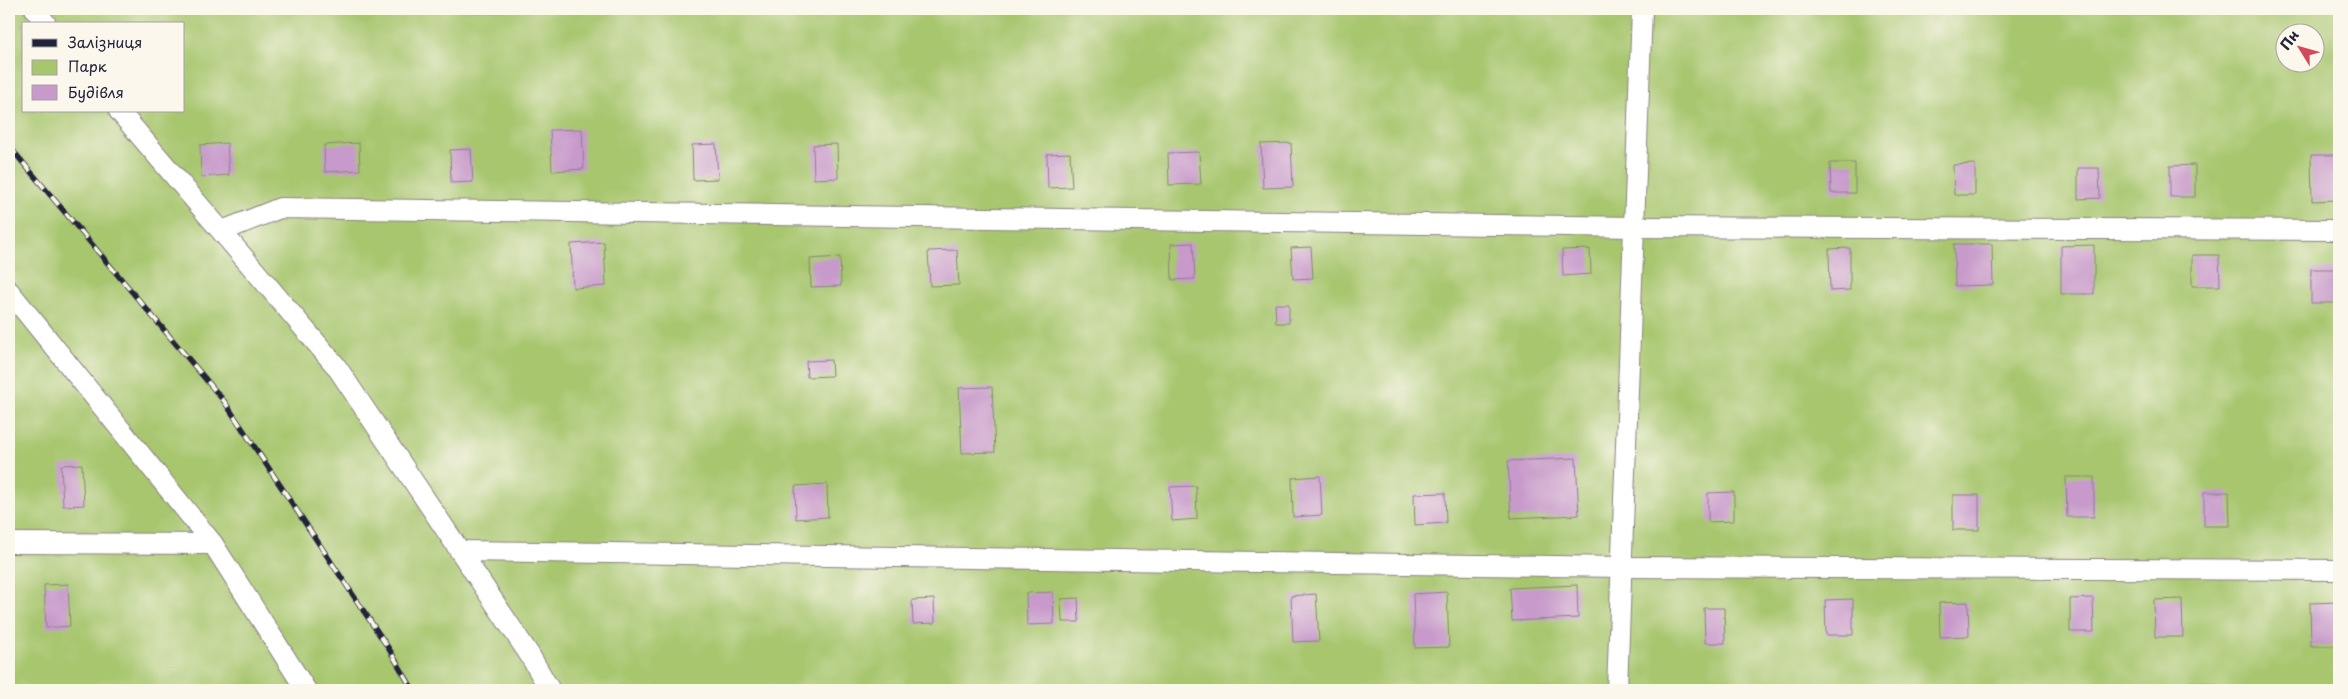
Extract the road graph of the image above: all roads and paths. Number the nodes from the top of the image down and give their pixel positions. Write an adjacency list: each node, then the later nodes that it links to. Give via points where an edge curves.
1 (35, 9): 3 (lane)
2 (1642, 9): 5 (lane)
3 (45, 22)
4 (120, 112): 7 (lane)
5 (1634, 227): 6 (lane); 7 (lane, via 280,208); 12 (lane)
6 (2339, 230)
7 (222, 231): 11 (lane, via 336,366)
8 (9, 291): 10 (lane)
9 (9, 543): 10 (lane)
10 (212, 544): 14 (lane)
11 (460, 551): 12 (lane); 15 (lane)
12 (1622, 567): 13 (lane); 16 (lane)
13 (2339, 570)
14 (306, 690)
15 (550, 690)
16 (1617, 690)

